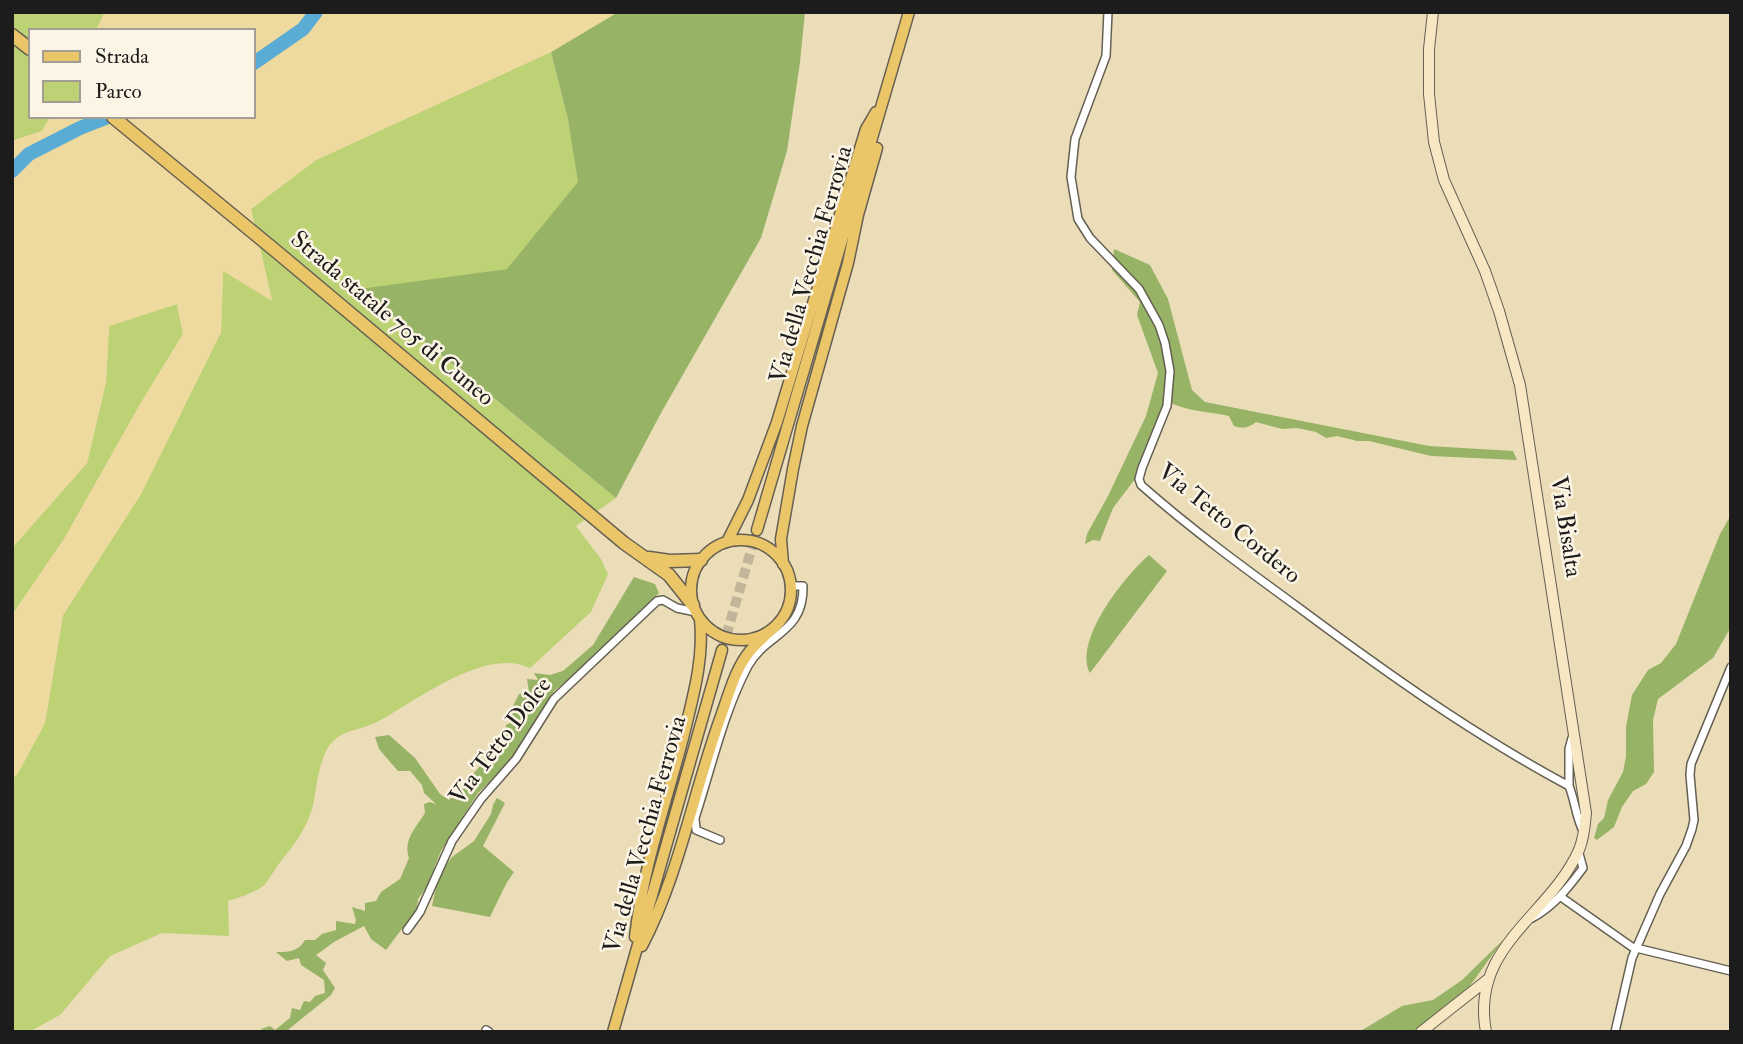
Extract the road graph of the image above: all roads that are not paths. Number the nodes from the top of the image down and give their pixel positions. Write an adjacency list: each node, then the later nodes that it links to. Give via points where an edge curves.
1 (909, 12): 6 (main road, Via della Vecchia Ferrovia)
2 (1108, 12): 19 (street, Via Tetto Cordero, via 1106,56 1074,139 1071,177 1078,219 1146,299 1165,343 1169,396 1142,468 1141,485 1406,687)
3 (1433, 12): 18 (street, Via Bisalta, via 1429,94 1434,142 1444,180 1485,271 1513,354)
4 (12, 35): 5 (highway)
5 (28, 47)
6 (883, 101): 8 (main road, Via della Vecchia Ferrovia); 9 (main road, via 866,129 777,422); 12 (main road, via 881,134 790,480 781,539)
7 (115, 119): 10 (highway, Strada statale 705 di Cuneo)
8 (757, 530)
9 (727, 542): 11 (main road); 12 (main road, via 759,544)
10 (640, 556): 11 (highway, via 662,561); 14 (highway, Strada statale 705 di Cuneo, via 669,575)
11 (701, 560): 14 (main road, via 692,582)
12 (783, 564): 13 (main road)
13 (791, 586): 15 (main road, via 788,608); 21 (street, via 803,586 800,608 786,631 762,648 748,666 695,818 696,831)
14 (696, 612): 15 (main road, via 717,635 732,640); 25 (street, Via Tetto Dolce, via 657,601 554,699 516,759 452,841); 27 (main road, via 702,641 697,678 642,890)
15 (769, 632): 27 (main road, via 749,652 730,693 657,918)
16 (722, 650): 27 (main road, Via della Vecchia Ferrovia)
17 (1731, 667): 26 (street, via 1691,764 1692,829)
18 (1573, 734): 19 (street); 20 (street, Via Bisalta, via 1585,798)
19 (1569, 786): 20 (street)
20 (1584, 832): 22 (street, Via Bisalta)
21 (720, 840)
22 (1578, 850): 23 (street, via 1583,868); 24 (street, Via Bisalta)
23 (1561, 897): 24 (street); 26 (street)
24 (1525, 921): 29 (street, Via Bisalta, via 1503,948)
25 (407, 930)
26 (1638, 948): 28 (street); 33 (street)
27 (631, 967): 30 (main road, Via della Vecchia Ferrovia)
28 (1731, 971)
29 (1488, 979): 31 (street); 32 (street, Via Bisalta, via 1483,1008)
30 (613, 1032)
31 (1421, 1032)
32 (1486, 1032)
33 (1615, 1032)

